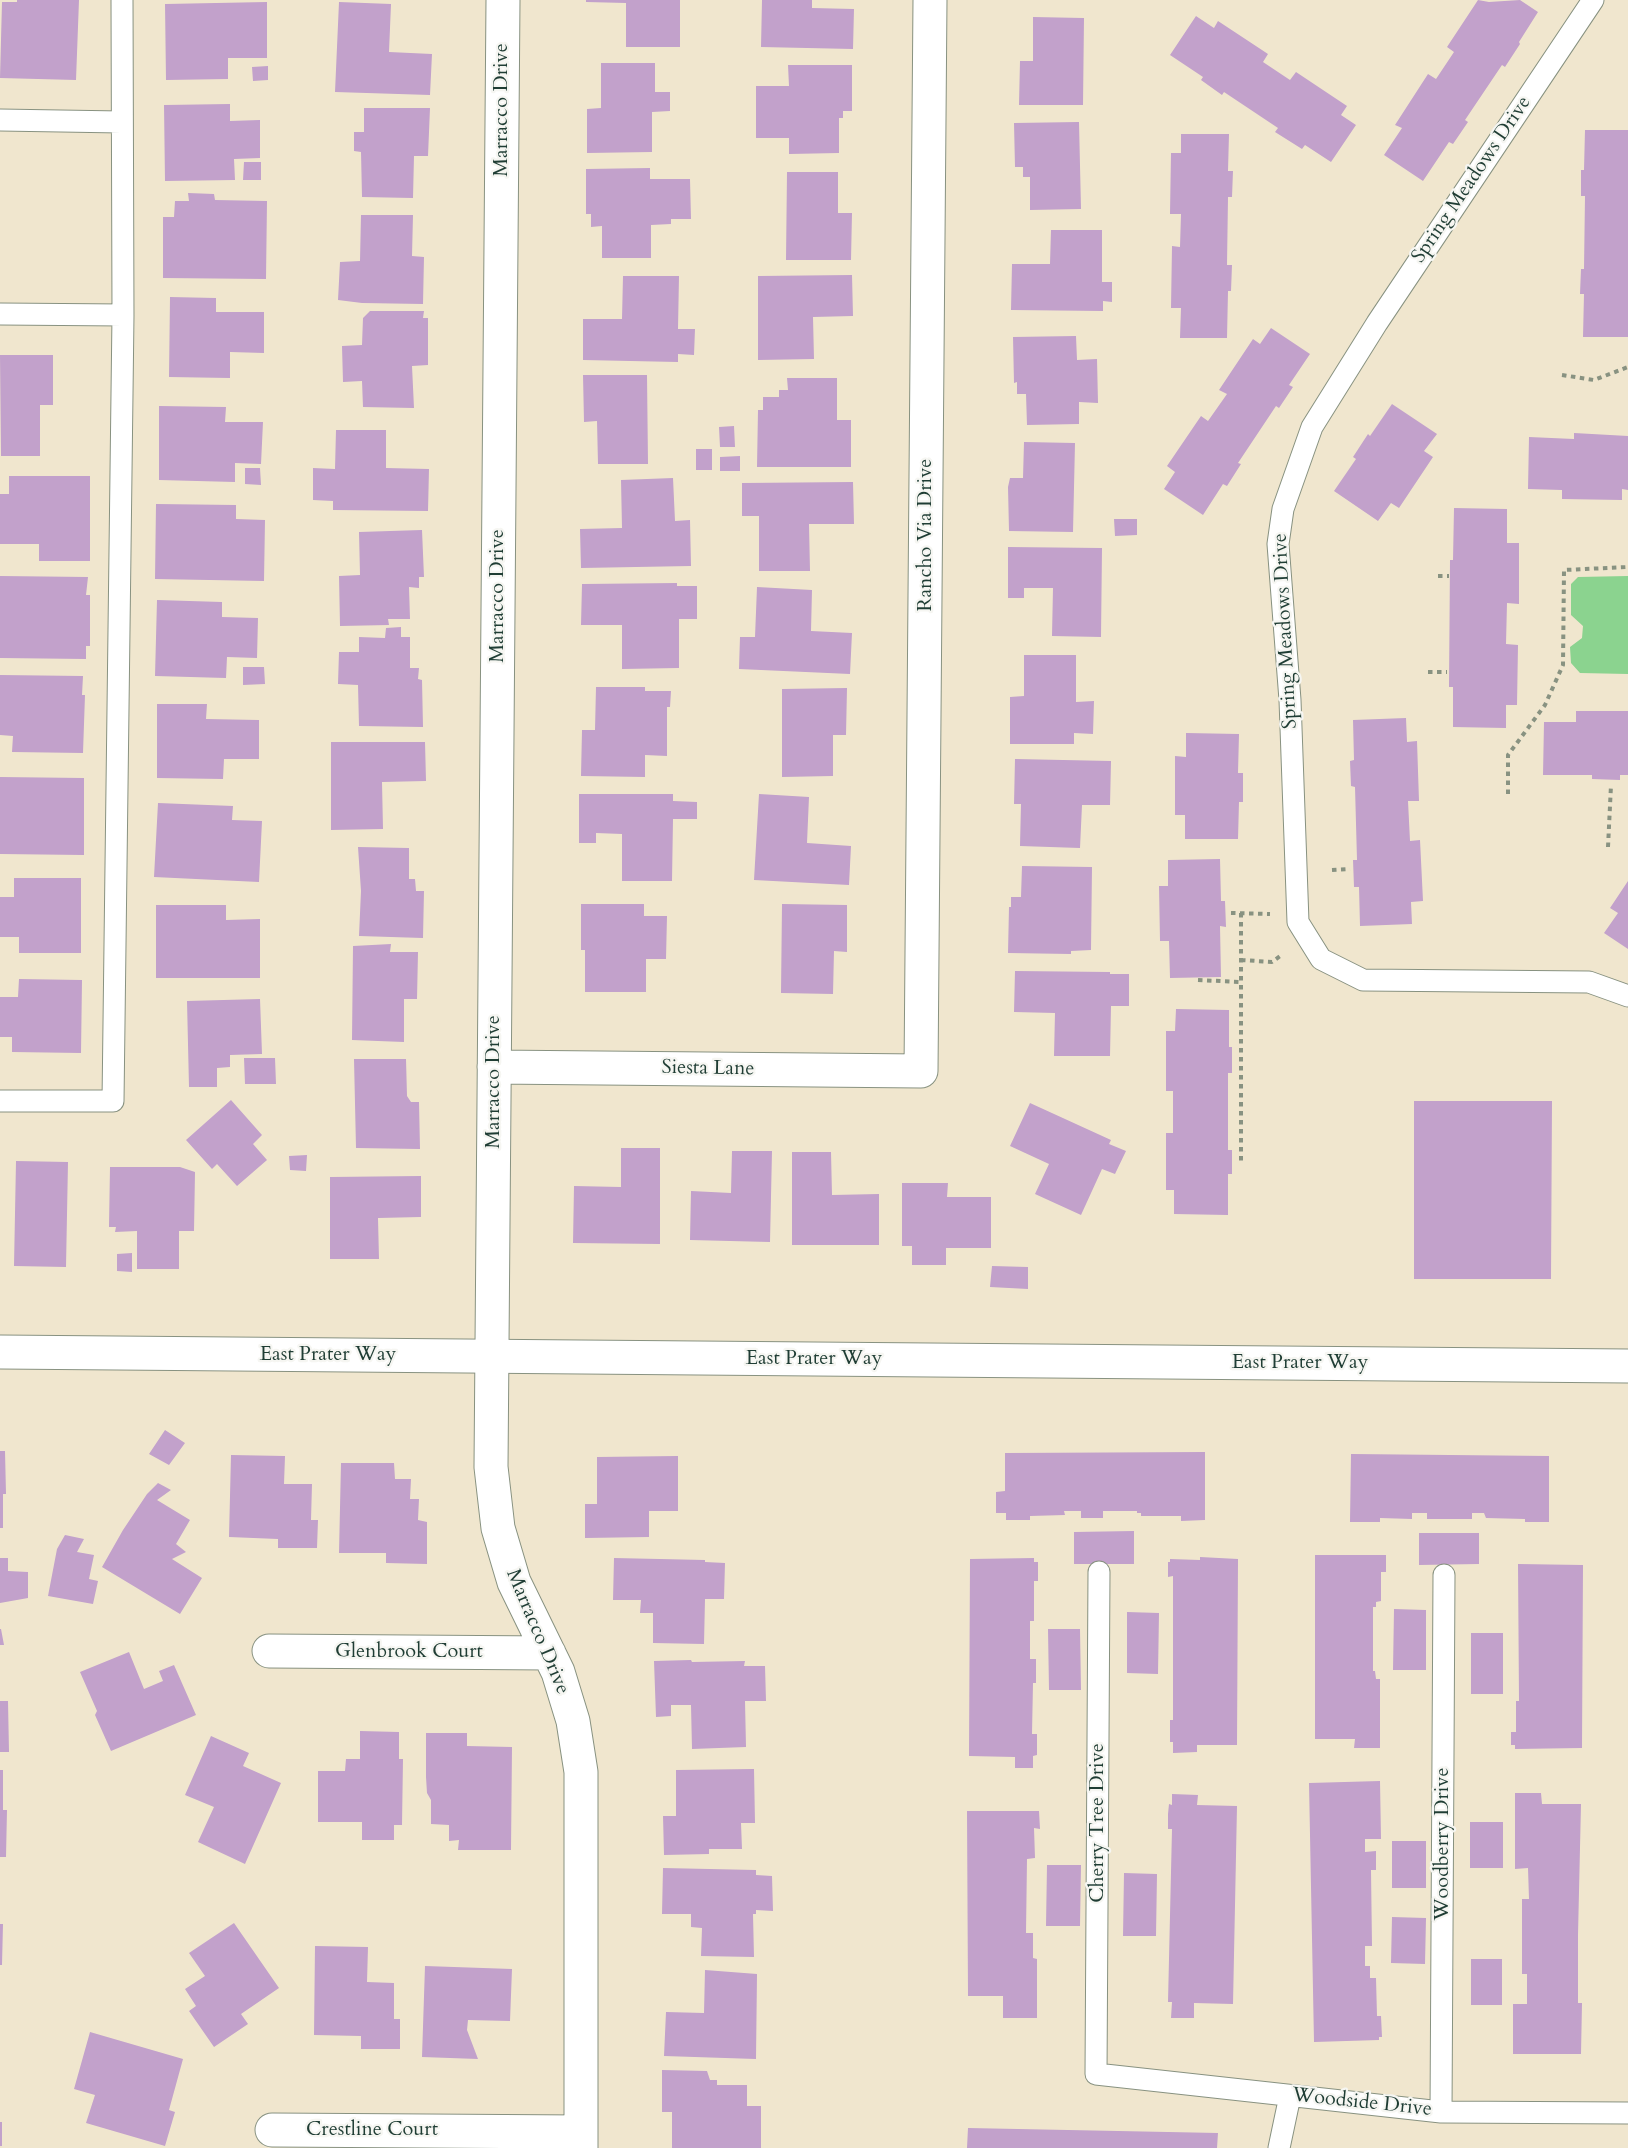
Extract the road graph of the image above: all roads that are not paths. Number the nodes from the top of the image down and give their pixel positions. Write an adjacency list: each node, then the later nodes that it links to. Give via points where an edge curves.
1 (122, 0): 6 (lane)
2 (503, 0): 10 (street, Marracco Drive)
3 (930, 0): 11 (street, Rancho Via Drive)
4 (1593, 0): 9 (lane, Spring Meadows Drive, via 1312,427 1283,509 1278,544 1290,700 1298,922 1321,959 1363,980 1589,982)
5 (0, 120): 6 (lane)
6 (121, 122): 8 (lane)
7 (0, 314): 8 (lane)
8 (123, 315): 12 (lane, via 112,1101)
9 (1628, 996)
10 (494, 1067): 11 (street, Siesta Lane); 14 (street, Marracco Drive)
11 (921, 1071)
12 (0, 1101)
13 (0, 1353): 14 (street, East Prater Way)
14 (492, 1357): 15 (street, East Prater Way); 19 (street, Marracco Drive, via 491,1467 498,1528 514,1582)
15 (1628, 1366)
16 (1099, 1572): 20 (lane, Cherry Tree Drive)
17 (1444, 1575): 22 (lane, Woodberry Drive)
18 (269, 1651): 19 (street, Glenbrook Court)
19 (549, 1653): 25 (street, Marracco Drive, via 573,1721 581,1772)
20 (1096, 2074): 21 (lane, Woodside Drive)
21 (1290, 2096): 22 (lane, Woodside Drive); 26 (lane)
22 (1441, 2112): 23 (lane, Woodside Drive)
23 (1628, 2113)
24 (272, 2130): 25 (street, Crestline Court)
25 (581, 2140)
26 (1279, 2148)

